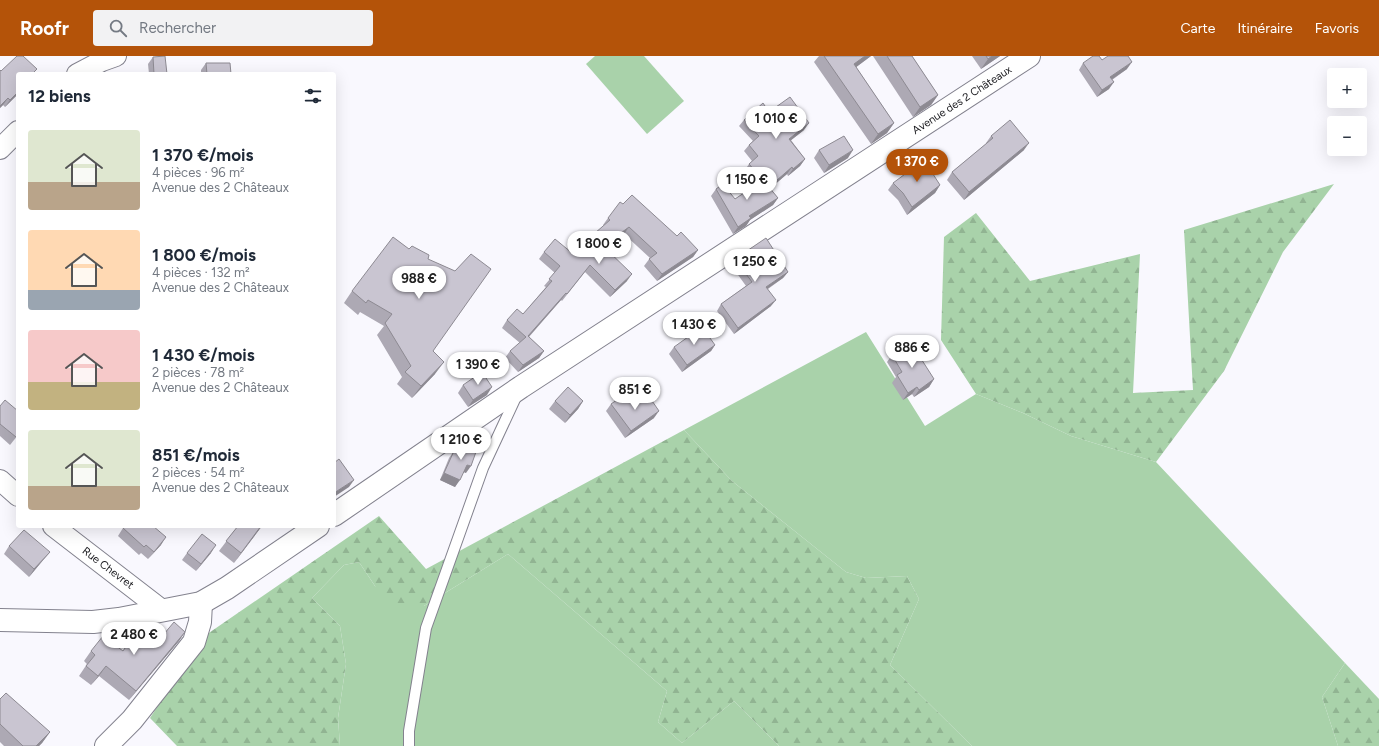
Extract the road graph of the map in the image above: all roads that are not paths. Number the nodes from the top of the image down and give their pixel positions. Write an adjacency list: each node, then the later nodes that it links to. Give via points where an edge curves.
1 (116, 56): 3 (street)
2 (1029, 56): 6 (main road, Avenue des 2 Châteaux)
3 (80, 72)
4 (16, 133): 5 (street)
5 (0, 149)
6 (521, 387): 9 (main road, Avenue des 2 Châteaux); 16 (lane, via 483,468 426,628 409,731)
7 (0, 480): 8 (street)
8 (16, 494)
9 (336, 514)
10 (56, 528): 13 (street, Rue Chevret)
11 (315, 528): 12 (main road)
12 (201, 603): 13 (main road); 15 (main road, via 200,622 194,642 132,720)
13 (162, 610): 14 (main road, via 93,622)
14 (0, 620)
15 (106, 746)
16 (409, 746)

